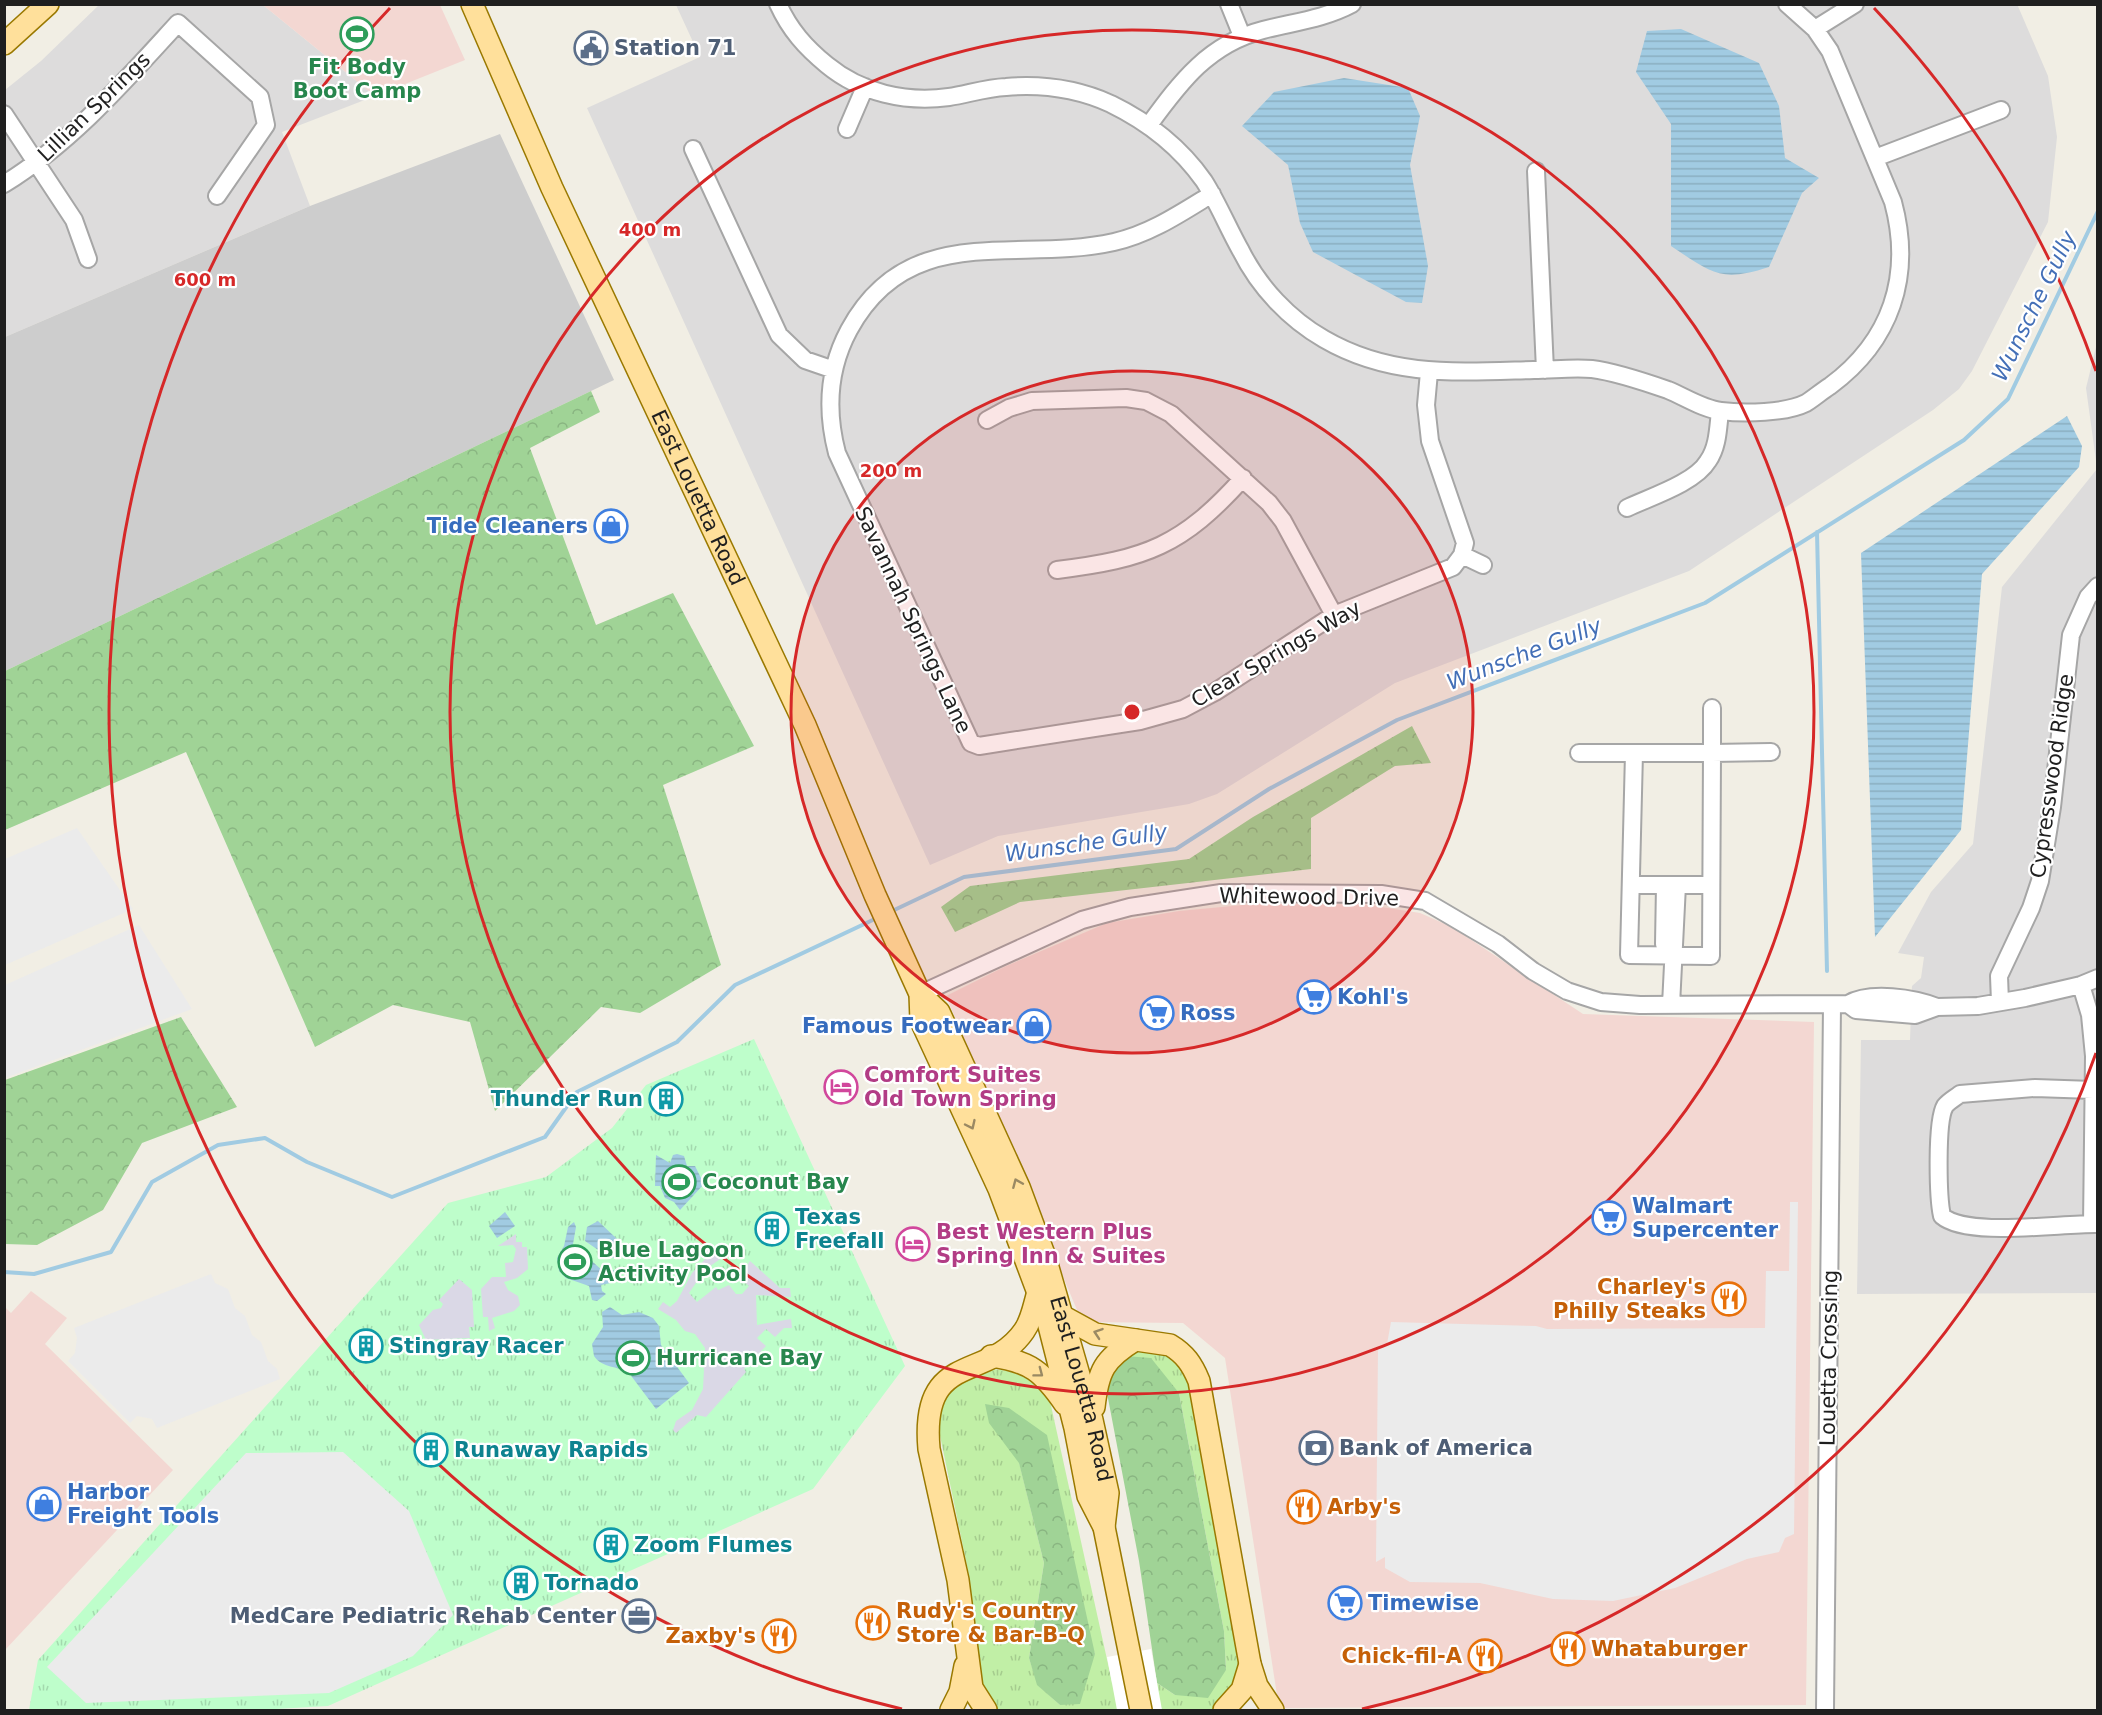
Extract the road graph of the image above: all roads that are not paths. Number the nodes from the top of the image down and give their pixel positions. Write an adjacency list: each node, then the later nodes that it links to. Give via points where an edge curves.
1 (48, 4): 10 (main road)
2 (472, 4): 48 (main road, East Louetta Road, via 552,188 805,725)
3 (778, 4): 11 (street, via 803,44 839,75)
4 (1229, 4): 9 (street)
5 (1353, 4): 9 (street, via 1320,18)
6 (1855, 4): 8 (street)
7 (1793, 6): 8 (street)
8 (1815, 29): 17 (street, via 1830,51)
9 (1242, 36): 14 (street, via 1195,66)
10 (4, 44)
11 (865, 87): 14 (street, via 914,98 947,97 1004,87 1052,87 1104,101); 15 (street)
12 (2001, 110): 17 (street)
13 (4, 114): 18 (street)
14 (1149, 125): 21 (street, via 1188,161)
15 (848, 129)
16 (693, 149): 24 (street, via 779,335 805,360)
17 (1875, 158): 27 (street, via 1893,202 1901,246 1894,299 1878,335 1848,372 1804,404 1753,413)
18 (38, 163): 20 (street, Lillian Springs); 22 (street, Lillian Springs, via 109,98 178,23 260,97 266,125); 23 (street, via 74,220)
19 (1536, 171): 25 (street)
20 (4, 184)
21 (1212, 194): 24 (street, Savannah Springs Lane, via 1149,230 1114,242 972,250 928,260 891,281 869,302 845,339); 26 (street, via 1258,279 1296,319 1344,349 1402,369)
22 (217, 196)
23 (88, 259)
24 (834, 370): 37 (street, Savannah Springs Lane, via 830,412 837,453)
25 (1545, 370): 26 (street); 27 (street, via 1592,369 1666,390)
26 (1429, 372): 31 (street, via 1426,405 1430,441 1463,536)
27 (1720, 411): 30 (street, via 1717,442 1708,462 1694,476)
28 (987, 420): 29 (street, via 1032,401 1134,398 1162,408)
29 (1243, 478): 33 (street, via 1199,523 1163,546 1119,562); 35 (street, via 1276,511)
30 (1627, 508)
31 (1462, 555): 32 (street); 35 (street, Clear Springs Way, via 1449,570)
32 (1483, 565)
33 (1057, 570)
34 (2097, 586): 49 (street, Cypresswood Ridge, via 2071,635 2040,881 1999,976)
35 (1334, 615): 37 (street, Clear Springs Way, via 1215,692 1172,712 1140,721)
36 (1712, 708): 41 (street)
37 (973, 745)
38 (1771, 752): 41 (street)
39 (1579, 753): 40 (street)
40 (1634, 753): 41 (street); 42 (street)
41 (1712, 753): 44 (street)
42 (1636, 885): 43 (street); 45 (street, via 1629,955)
43 (1671, 885): 44 (street); 45 (street, via 1676,943)
44 (1712, 885): 45 (street, via 1711,956)
45 (1672, 956): 51 (street)
46 (2097, 978): 47 (street, Whitewood Drive)
47 (2081, 985): 49 (street, Whitewood Drive); 52 (street, via 2090,1015)
48 (920, 994): 51 (street, Whitewood Drive, via 1071,924 1130,907 1221,893 1381,894 1425,901 1567,991 1601,1002); 53 (main road, East Louetta Road, one-way to 53, via 921,1021); 54 (main road, East Louetta Road, one-way to 48, via 939,1012)
49 (2000, 1002): 50 (street, Whitewood Drive, via 1937,1007 1915,1015 1894,1005 1856,1010)
50 (1840, 1004): 51 (street, Whitewood Drive); 70 (street, Louetta Crossing)
51 (1671, 1005)
52 (2093, 1090): 55 (street); 55 (street, via 2035,1088 1960,1094 1944,1108 1940,1123 1939,1203 1942,1216 1959,1226)
53 (1005, 1204): 54 (main road); 56 (main road, East Louetta Road)
54 (1030, 1218): 57 (main road, East Louetta Road)
55 (2095, 1224)
56 (1038, 1292): 59 (main road, via 1024,1332 1010,1346); 60 (main road, East Louetta Road)
57 (1064, 1317): 58 (main road, one-way to 57, via 1095,1334); 61 (main road, East Louetta Road)
58 (1135, 1340): 61 (main road, via 1105,1363 1097,1379); 64 (main road, via 1157,1341 1180,1351 1199,1380)
59 (991, 1356): 60 (main road, one-way to 60, via 1033,1367 1048,1380); 63 (main road, via 948,1378 934,1400 927,1427 958,1580)
60 (1072, 1413): 62 (main road, East Louetta Road, via 1088,1496)
61 (1092, 1420): 62 (main road, East Louetta Road, via 1108,1493)
62 (1104, 1527): 67 (main road, East Louetta Road)
63 (966, 1660): 65 (main road, via 960,1692); 66 (main road, via 972,1688)
64 (1250, 1664): 68 (main road, via 1242,1690); 69 (main road, via 1257,1686)
65 (951, 1710)
66 (986, 1710)
67 (1141, 1710)
68 (1224, 1710)
69 (1273, 1710)
70 (1825, 1710)

